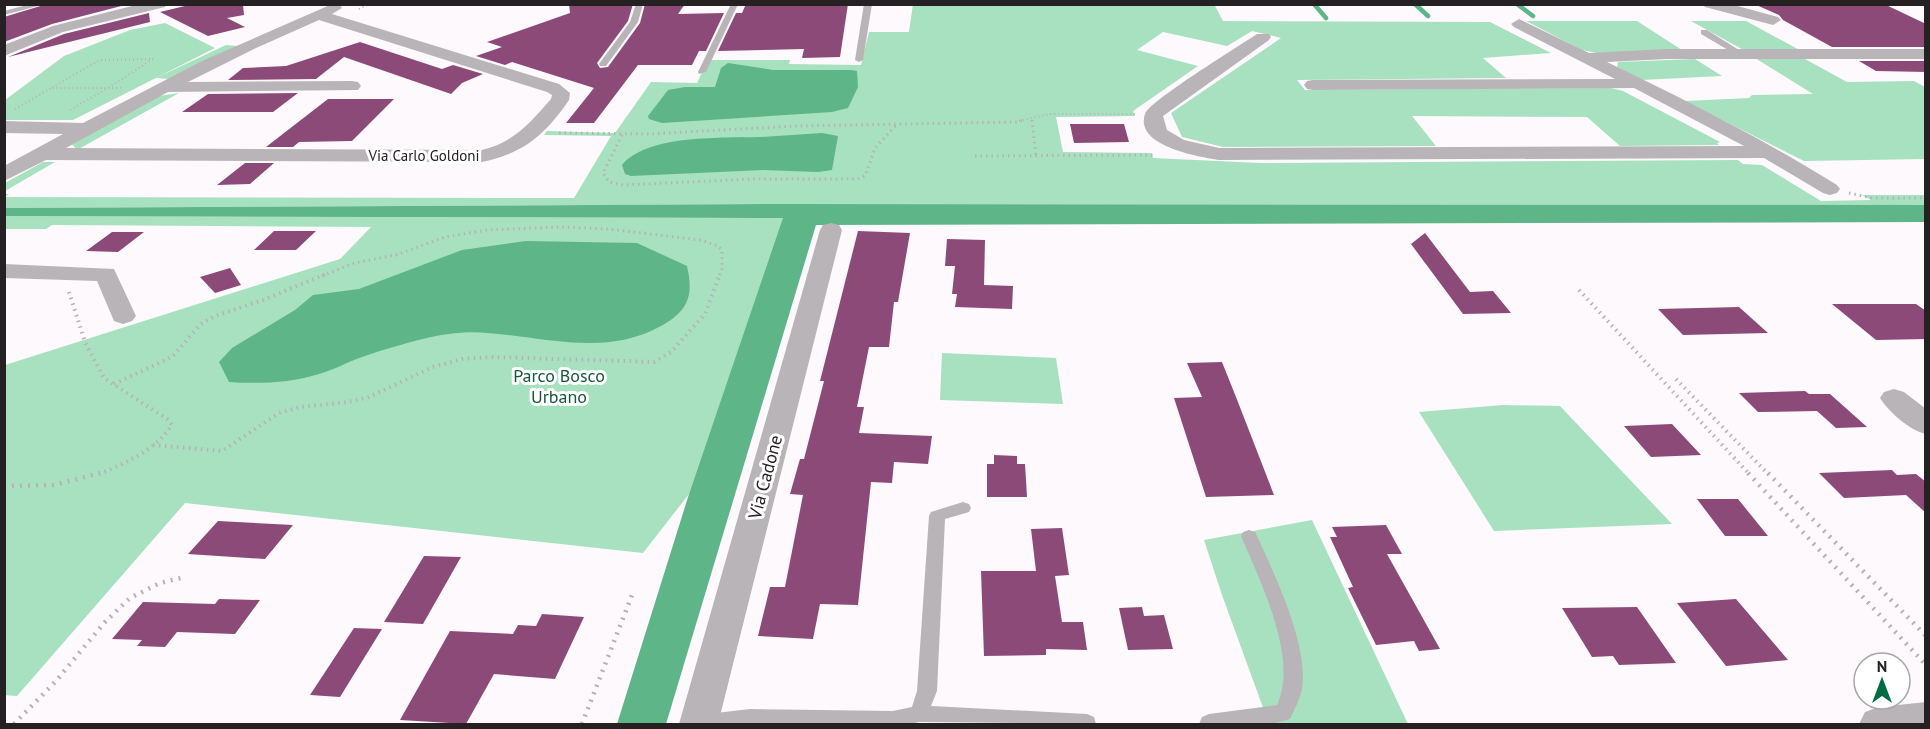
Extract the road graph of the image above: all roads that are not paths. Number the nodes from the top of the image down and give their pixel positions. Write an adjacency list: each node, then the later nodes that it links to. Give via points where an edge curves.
1 (42, 4): 8 (lane)
2 (160, 4): 14 (street, via 58,29)
3 (345, 4): 9 (street, Via Carlo Goldoni)
4 (640, 4): 19 (lane, via 634,22)
5 (735, 4): 20 (lane)
6 (868, 4): 18 (lane)
7 (1710, 4): 10 (street)
8 (5, 13)
9 (319, 15): 24 (street, Via Carlo Goldoni, via 248,45); 28 (street, Via Carlo Goldoni, via 553,88 561,93 560,100 512,149 482,156)
10 (1773, 20)
11 (1519, 24): 17 (street)
12 (1704, 32): 16 (lane)
13 (1263, 37): 27 (street, via 1154,114 1153,121 1161,134 1178,145 1219,154)
14 (4, 51)
15 (1926, 54): 16 (street)
16 (1743, 56): 17 (street)
17 (1585, 58): 21 (street)
18 (859, 60)
19 (603, 64)
20 (702, 72)
21 (1636, 84): 22 (street); 27 (street)
22 (1313, 85)
23 (352, 86): 24 (street)
24 (166, 87): 26 (street, Via Carlo Goldoni)
25 (9, 118): 26 (street)
26 (89, 129): 28 (street, Via Carlo Goldoni)
27 (1768, 152): 30 (street)
28 (42, 154): 29 (street, Via Carlo Goldoni)
29 (4, 175)
30 (1830, 189)
31 (831, 230): 41 (street, Via Cadone)
32 (4, 271): 33 (street, via 106,274)
33 (123, 316)
34 (1894, 398): 35 (street)
35 (1926, 425)
36 (963, 508): 38 (lane, via 937,516 927,691)
37 (1250, 536): 42 (lane, via 1292,656 1293,687 1283,713)
38 (919, 714): 40 (lane); 41 (lane, via 893,720 750,718)
39 (1926, 719): 43 (street)
40 (1087, 723)
41 (698, 724)
42 (1209, 724)
43 (1879, 724)

